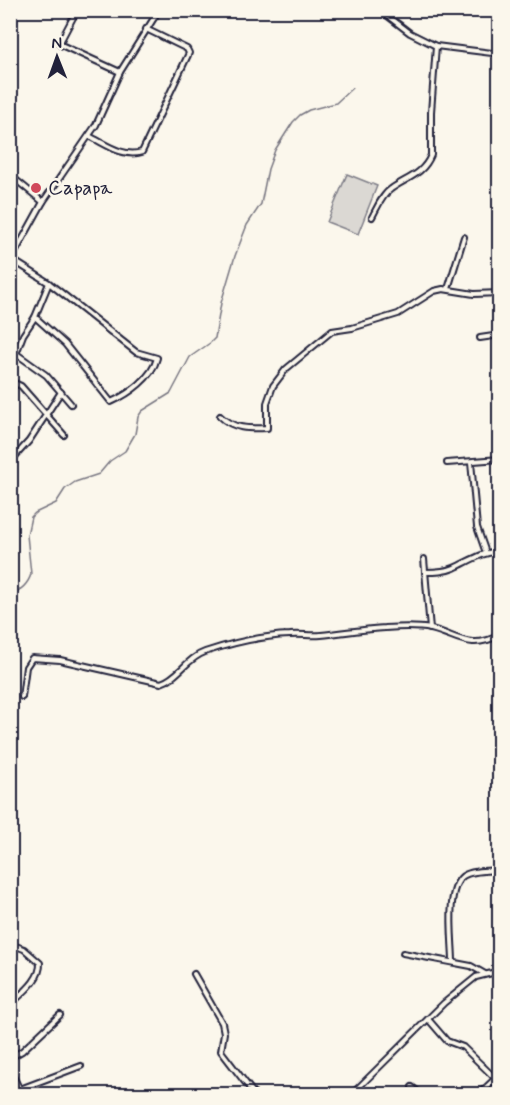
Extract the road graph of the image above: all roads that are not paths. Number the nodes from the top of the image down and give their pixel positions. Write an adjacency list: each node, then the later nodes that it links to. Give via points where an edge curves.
1 (77, 10): 7 (street, via 59,44)
2 (159, 10): 4 (street)
3 (380, 10): 5 (street, via 410,33)
4 (146, 29): 7 (street); 8 (street, via 189,52 142,152 125,154)
5 (436, 46): 6 (street); 11 (street, via 431,155 419,172 390,189)
6 (500, 54)
7 (120, 72): 8 (street)
8 (89, 136): 10 (street)
9 (10, 175): 10 (street)
10 (43, 202): 13 (street)
11 (372, 217)
12 (464, 237): 15 (street)
13 (11, 260): 14 (street)
14 (49, 283): 17 (street); 17 (street, via 136,352 157,358 155,366 139,384 111,402 65,344)
15 (448, 289): 16 (street); 26 (street, via 434,291 398,314 332,331 320,340 286,369 273,386 267,403 267,428 235,427)
16 (500, 293)
17 (34, 317): 20 (street)
18 (500, 335): 19 (street)
19 (480, 338)
20 (18, 355): 21 (street); 23 (street, via 46,375)
21 (10, 370)
22 (10, 381): 25 (street, via 21,386)
23 (61, 392): 24 (street); 25 (street)
24 (71, 404)
25 (45, 415): 27 (street); 29 (street)
26 (220, 416)
27 (64, 435)
28 (500, 459): 30 (street)
29 (10, 462)
30 (471, 462): 31 (street); 33 (street, via 477,527)
31 (447, 463)
32 (500, 551): 33 (street)
33 (486, 553): 35 (street, via 443,571)
34 (424, 560): 35 (street)
35 (425, 572): 36 (street)
36 (430, 629): 37 (street, via 468,643); 38 (street, via 291,634 238,643 202,653 169,681 161,683 60,660 33,658 27,662)
37 (500, 635)
38 (22, 697)
39 (500, 870): 42 (street, via 470,873 457,883 452,896)
40 (10, 944): 46 (street, via 40,963 32,983)
41 (403, 952): 42 (street)
42 (453, 962): 45 (street)
43 (500, 971): 45 (street)
44 (194, 974): 56 (street, via 222,1023 221,1051)
45 (485, 974): 48 (street, via 476,977)
46 (10, 1005)
47 (60, 1016): 49 (street)
48 (428, 1019): 52 (street, via 447,1041 463,1047); 57 (street)
49 (10, 1058)
50 (81, 1066): 55 (street)
51 (10, 1070): 55 (street)
52 (495, 1079): 53 (street); 59 (street)
53 (500, 1083)
54 (412, 1087): 58 (street)
55 (20, 1093)
56 (254, 1095)
57 (352, 1095)
58 (421, 1095)
59 (479, 1095)

